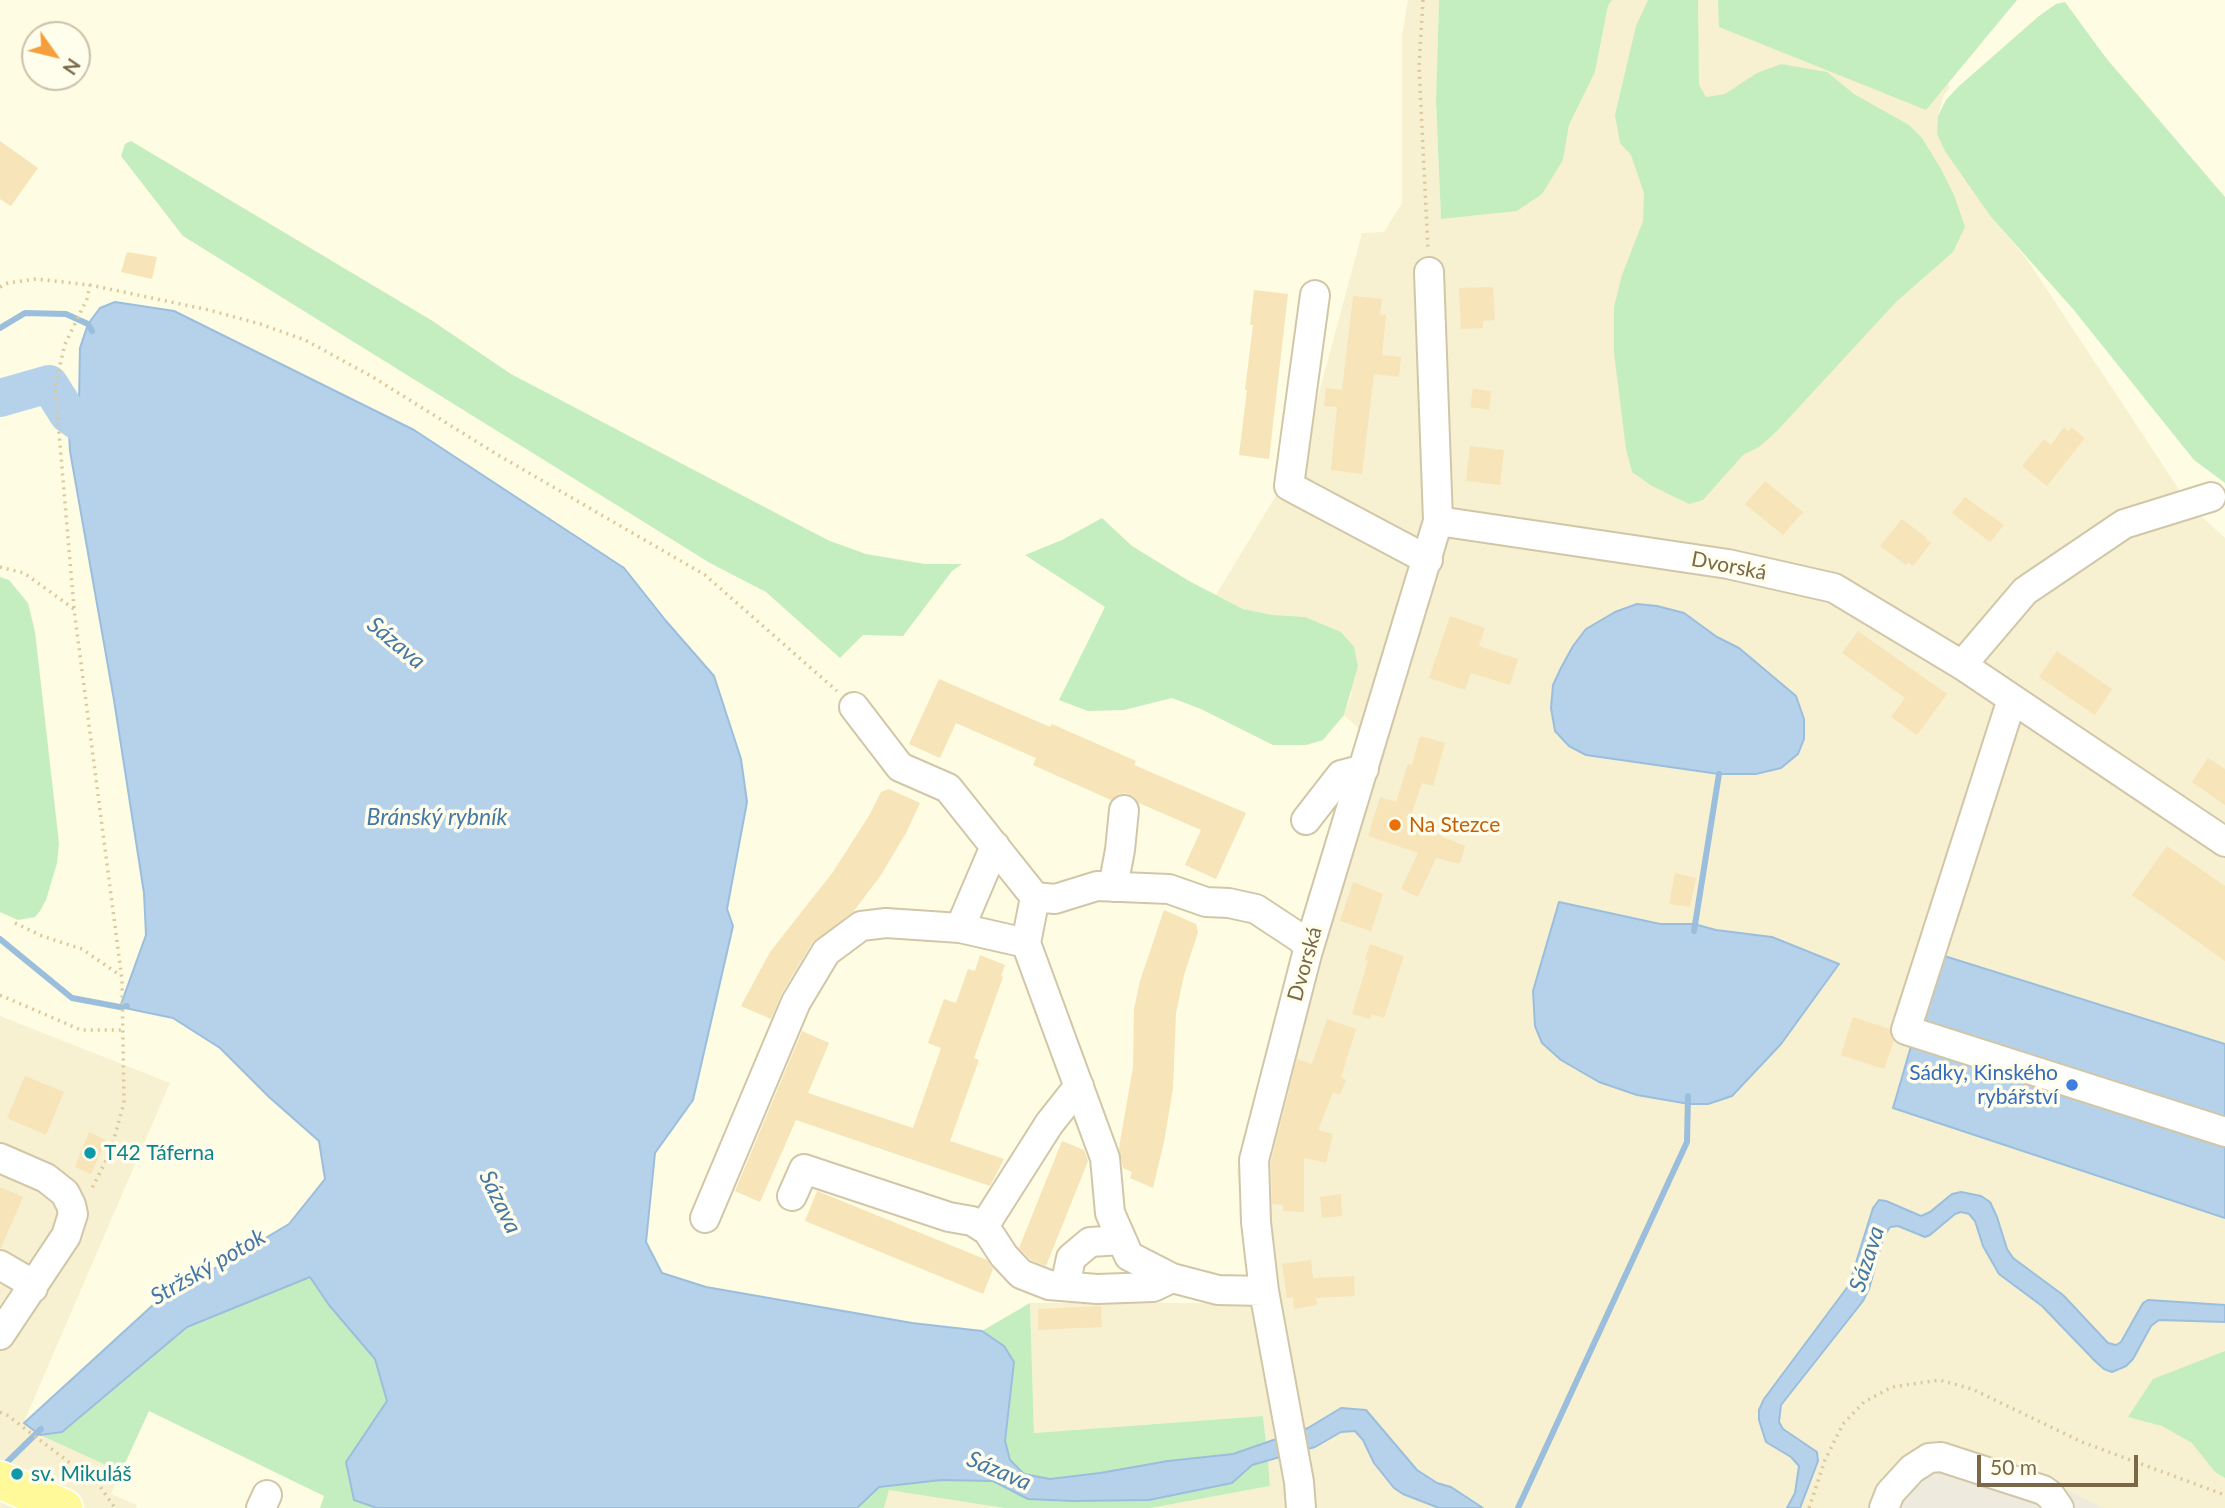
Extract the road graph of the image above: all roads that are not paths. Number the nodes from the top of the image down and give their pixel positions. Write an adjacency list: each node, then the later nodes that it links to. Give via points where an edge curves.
1 (1429, 272): 4 (street, Dvorská)
2 (1315, 295): 5 (street, via 1289,486)
3 (2211, 496): 6 (street, via 2124,524 2025,590)
4 (1438, 521): 5 (street, Dvorská); 6 (street, Dvorská, via 1728,564 1834,588)
5 (1428, 560): 9 (street, Dvorská)
6 (1962, 665): 7 (street, Dvorská)
7 (2002, 693): 12 (street, Dvorská); 20 (street, via 1906,1030)
8 (854, 707): 13 (street, via 900,767 948,788)
9 (1364, 769): 11 (street, via 1341,775); 18 (street, Dvorská)
10 (1124, 810): 14 (street)
11 (1306, 820)
12 (2225, 842)
13 (995, 846): 15 (street); 16 (street)
14 (1113, 887): 15 (street, via 1097,886 1055,899); 18 (street, via 1169,889 1206,902 1256,909)
15 (1035, 897): 17 (street)
16 (960, 928): 17 (street); 23 (street, via 886,923 861,926 826,951 796,1002)
17 (1026, 943): 19 (street)
18 (1309, 947): 30 (street, Dvorská, via 1254,1160)
19 (1079, 1086): 24 (street, via 1049,1124); 25 (street, via 1105,1158 1110,1213)
20 (2225, 1132)
21 (0, 1158): 29 (street, via 46,1178 65,1193 71,1205 66,1236)
22 (792, 1196): 24 (street, via 804,1169)
23 (705, 1218)
24 (984, 1228): 28 (street, via 1021,1274)
25 (1122, 1240): 27 (street, via 1129,1256); 28 (street, via 1090,1241 1071,1258)
26 (0, 1265): 29 (street)
27 (1172, 1278): 28 (street, via 1153,1287); 30 (street, via 1218,1290)
28 (1066, 1286)
29 (33, 1288): 31 (street)
30 (1264, 1291): 33 (street, Dvorská)
31 (0, 1335)
32 (0, 1480): 34 (main road)
33 (1300, 1495)
34 (51, 1502)
35 (1884, 1508): 36 (street, via 1890,1493 1912,1469 1941,1457 2043,1490)
36 (2059, 1508)

